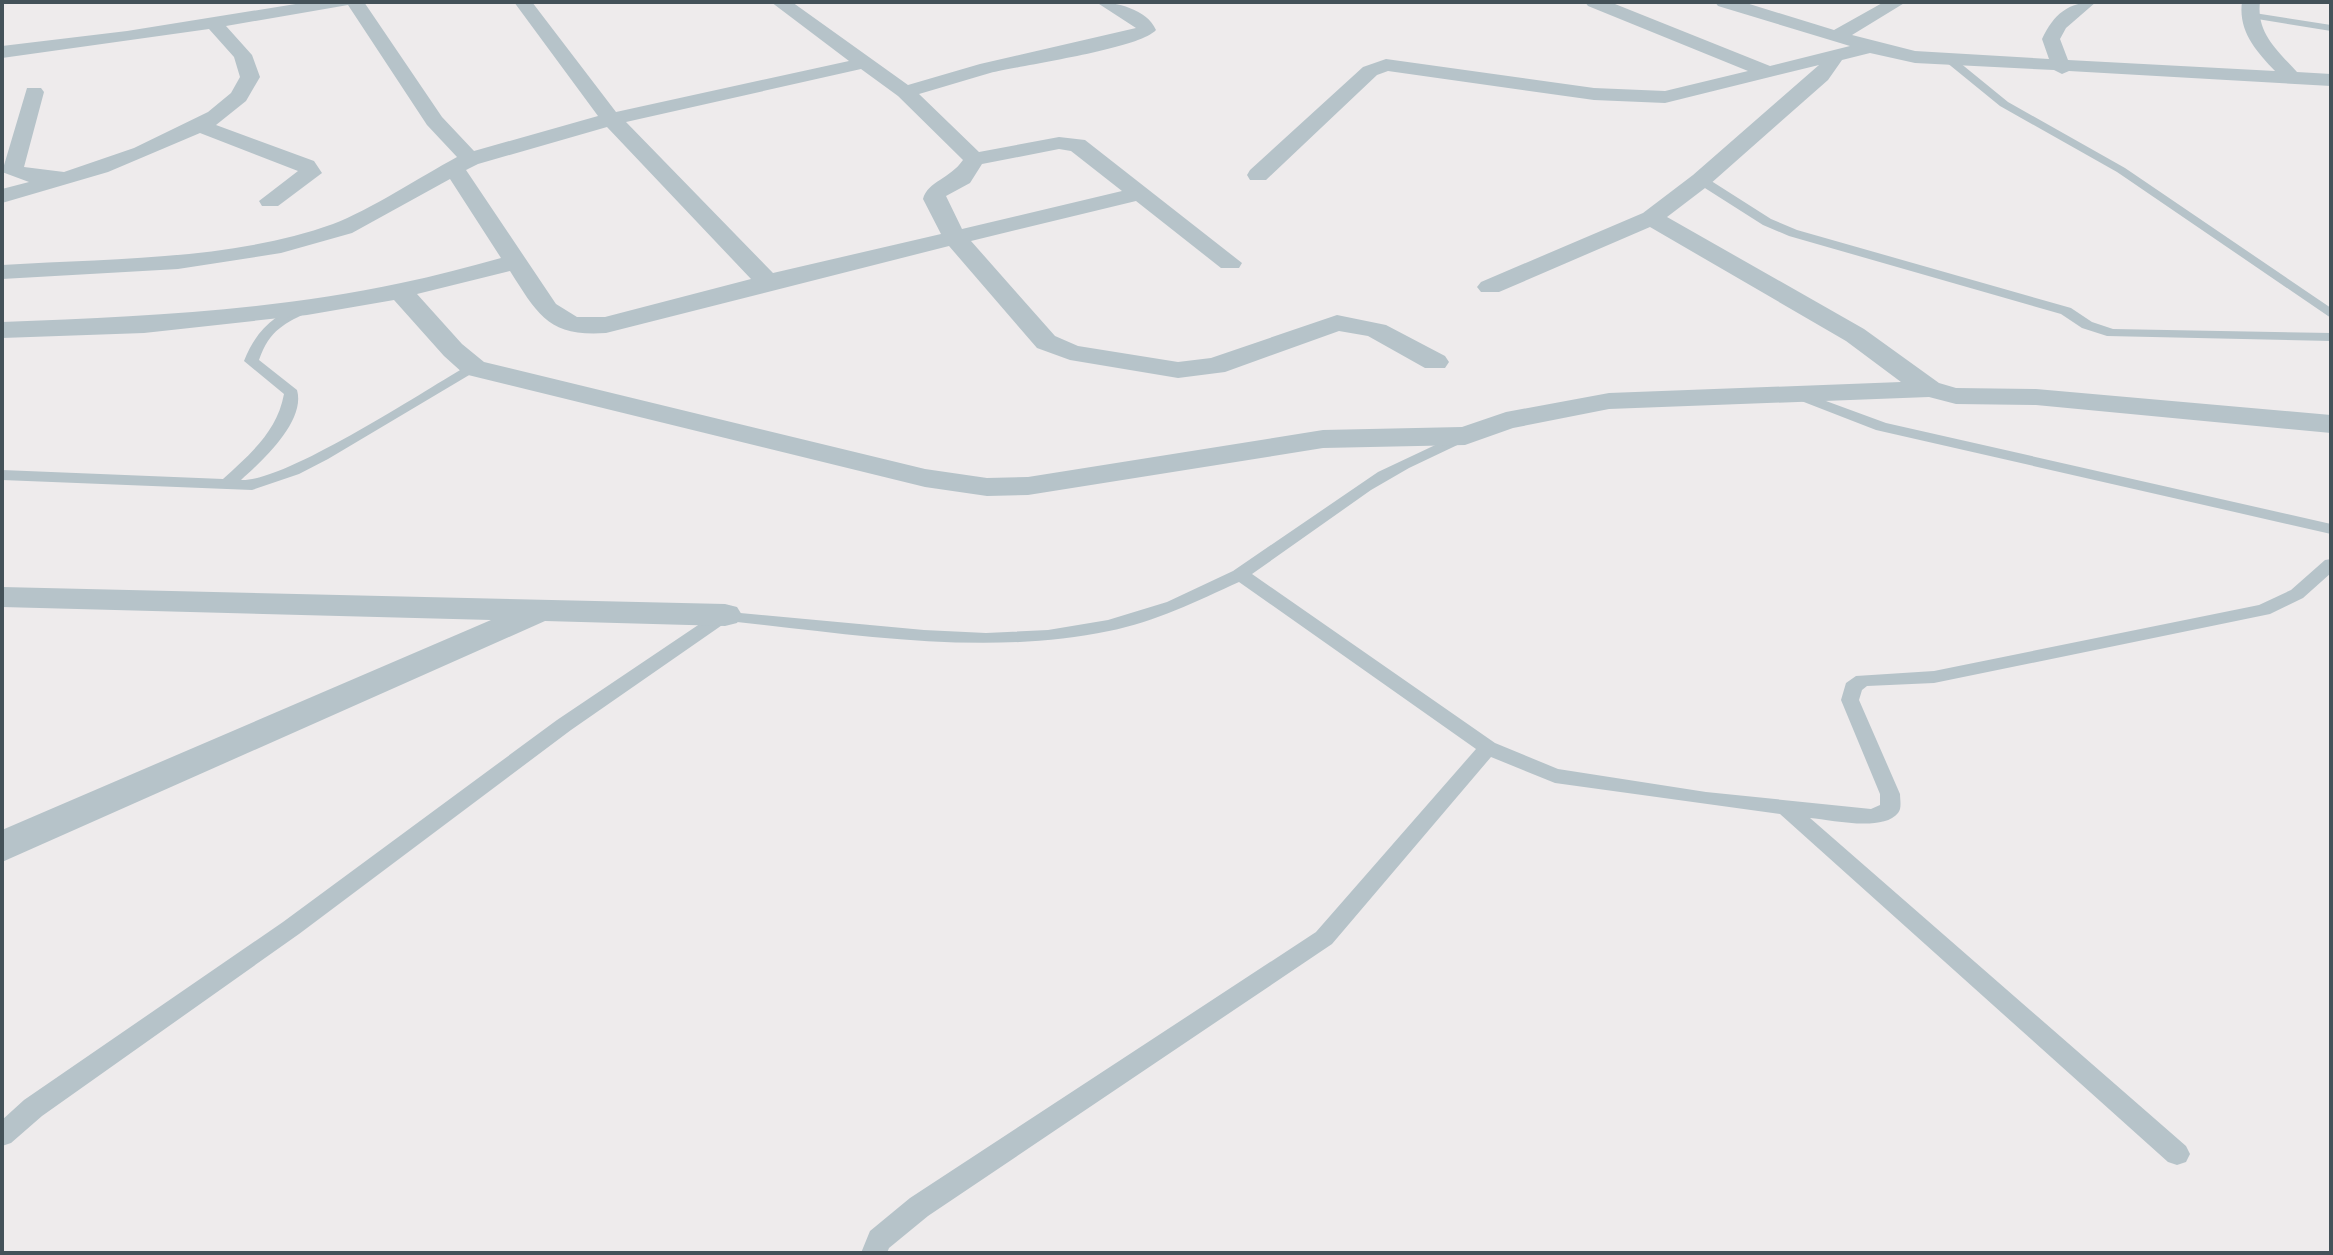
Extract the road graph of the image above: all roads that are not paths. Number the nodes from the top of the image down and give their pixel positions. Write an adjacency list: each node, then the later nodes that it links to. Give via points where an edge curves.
1 (341, 2): 11 (street)
2 (355, 2): 26 (street)
3 (523, 2): 23 (street)
4 (780, 2): 16 (street)
5 (1105, 2): 22 (street, via 1147,30)
6 (1594, 2): 18 (street)
7 (1724, 2): 13 (street)
8 (1897, 2): 13 (street)
9 (2087, 2): 17 (street, via 2058,25 2051,39)
10 (2249, 9): 12 (lane); 19 (street, via 2259,40)
11 (213, 23): 14 (street, via 179,22); 24 (street, via 248,61 251,74 247,88)
12 (2331, 28)
13 (1836, 46): 15 (street); 18 (street); 29 (street, via 1821,76)
14 (2, 52)
15 (1950, 60): 17 (street); 42 (lane, via 2004,104 2121,170)
16 (864, 63): 22 (street); 23 (street)
17 (2062, 68): 19 (street)
18 (1771, 73): 28 (street, via 1693,93 1636,97 1386,65 1370,71)
19 (2291, 77): 20 (street)
20 (2331, 80)
21 (34, 92): 27 (street, via 12,170 36,177)
22 (905, 92): 25 (street)
23 (611, 119): 26 (street); 38 (street)
24 (200, 126): 27 (street, via 150,150); 32 (street, via 306,166 311,173 304,181)
25 (974, 159): 30 (street, via 1069,143); 34 (street, via 962,178 936,192 934,199)
26 (462, 163): 35 (street); 37 (street, via 344,228 281,246 178,262)
27 (83, 172): 31 (street)
28 (1258, 175)
29 (1701, 180): 33 (street); 44 (lane, via 1793,233 2066,311 2112,333)
30 (1138, 194): 34 (street); 36 (street)
31 (2, 196)
32 (270, 201)
33 (1651, 218): 39 (street); 47 (street, via 1855,335)
34 (956, 239): 38 (street); 45 (street, via 1046,342 1070,352 1178,370 1215,366 1337,323 1356,323)
35 (516, 262): 38 (street, via 547,309 561,323 579,327 606,325); 40 (street)
36 (1230, 263)
37 (2, 272)
38 (768, 282)
39 (1490, 287)
40 (400, 291): 41 (street); 46 (street)
41 (307, 307): 43 (street, via 144,325); 52 (lane, via 260,336 251,361 292,393 291,406 274,438)
42 (2331, 314)
43 (2, 330)
44 (2331, 337)
45 (1435, 362)
46 (474, 368): 50 (street, via 925,478 987,487 1028,486 1323,439); 52 (lane, via 293,471 252,485)
47 (1929, 389): 48 (street); 49 (street, via 1956,396 2036,397)
48 (1796, 394): 50 (street, via 1609,401 1506,421); 53 (lane, via 1881,427)
49 (2331, 424)
50 (1465, 436): 55 (lane, via 1383,475)
51 (2, 475): 52 (lane)
52 (225, 486)
53 (2331, 529)
54 (2331, 564): 60 (lane, via 2297,594 2264,610 1934,677 1863,680 1853,687 1850,700 1890,794 1890,809 1873,817)
55 (1240, 574): 58 (lane, via 1117,625 1043,638 920,638); 59 (lane)
56 (2, 597): 57 (street)
57 (539, 612): 58 (street); 61 (street)
58 (725, 615): 62 (lane, via 564,725)
59 (1488, 748): 60 (lane, via 1555,776); 64 (lane, via 1324,938 919,1207 879,1240)
60 (1786, 808): 63 (lane)
61 (2, 847)
62 (2, 1135)
63 (2177, 1154)
64 (874, 1253)

